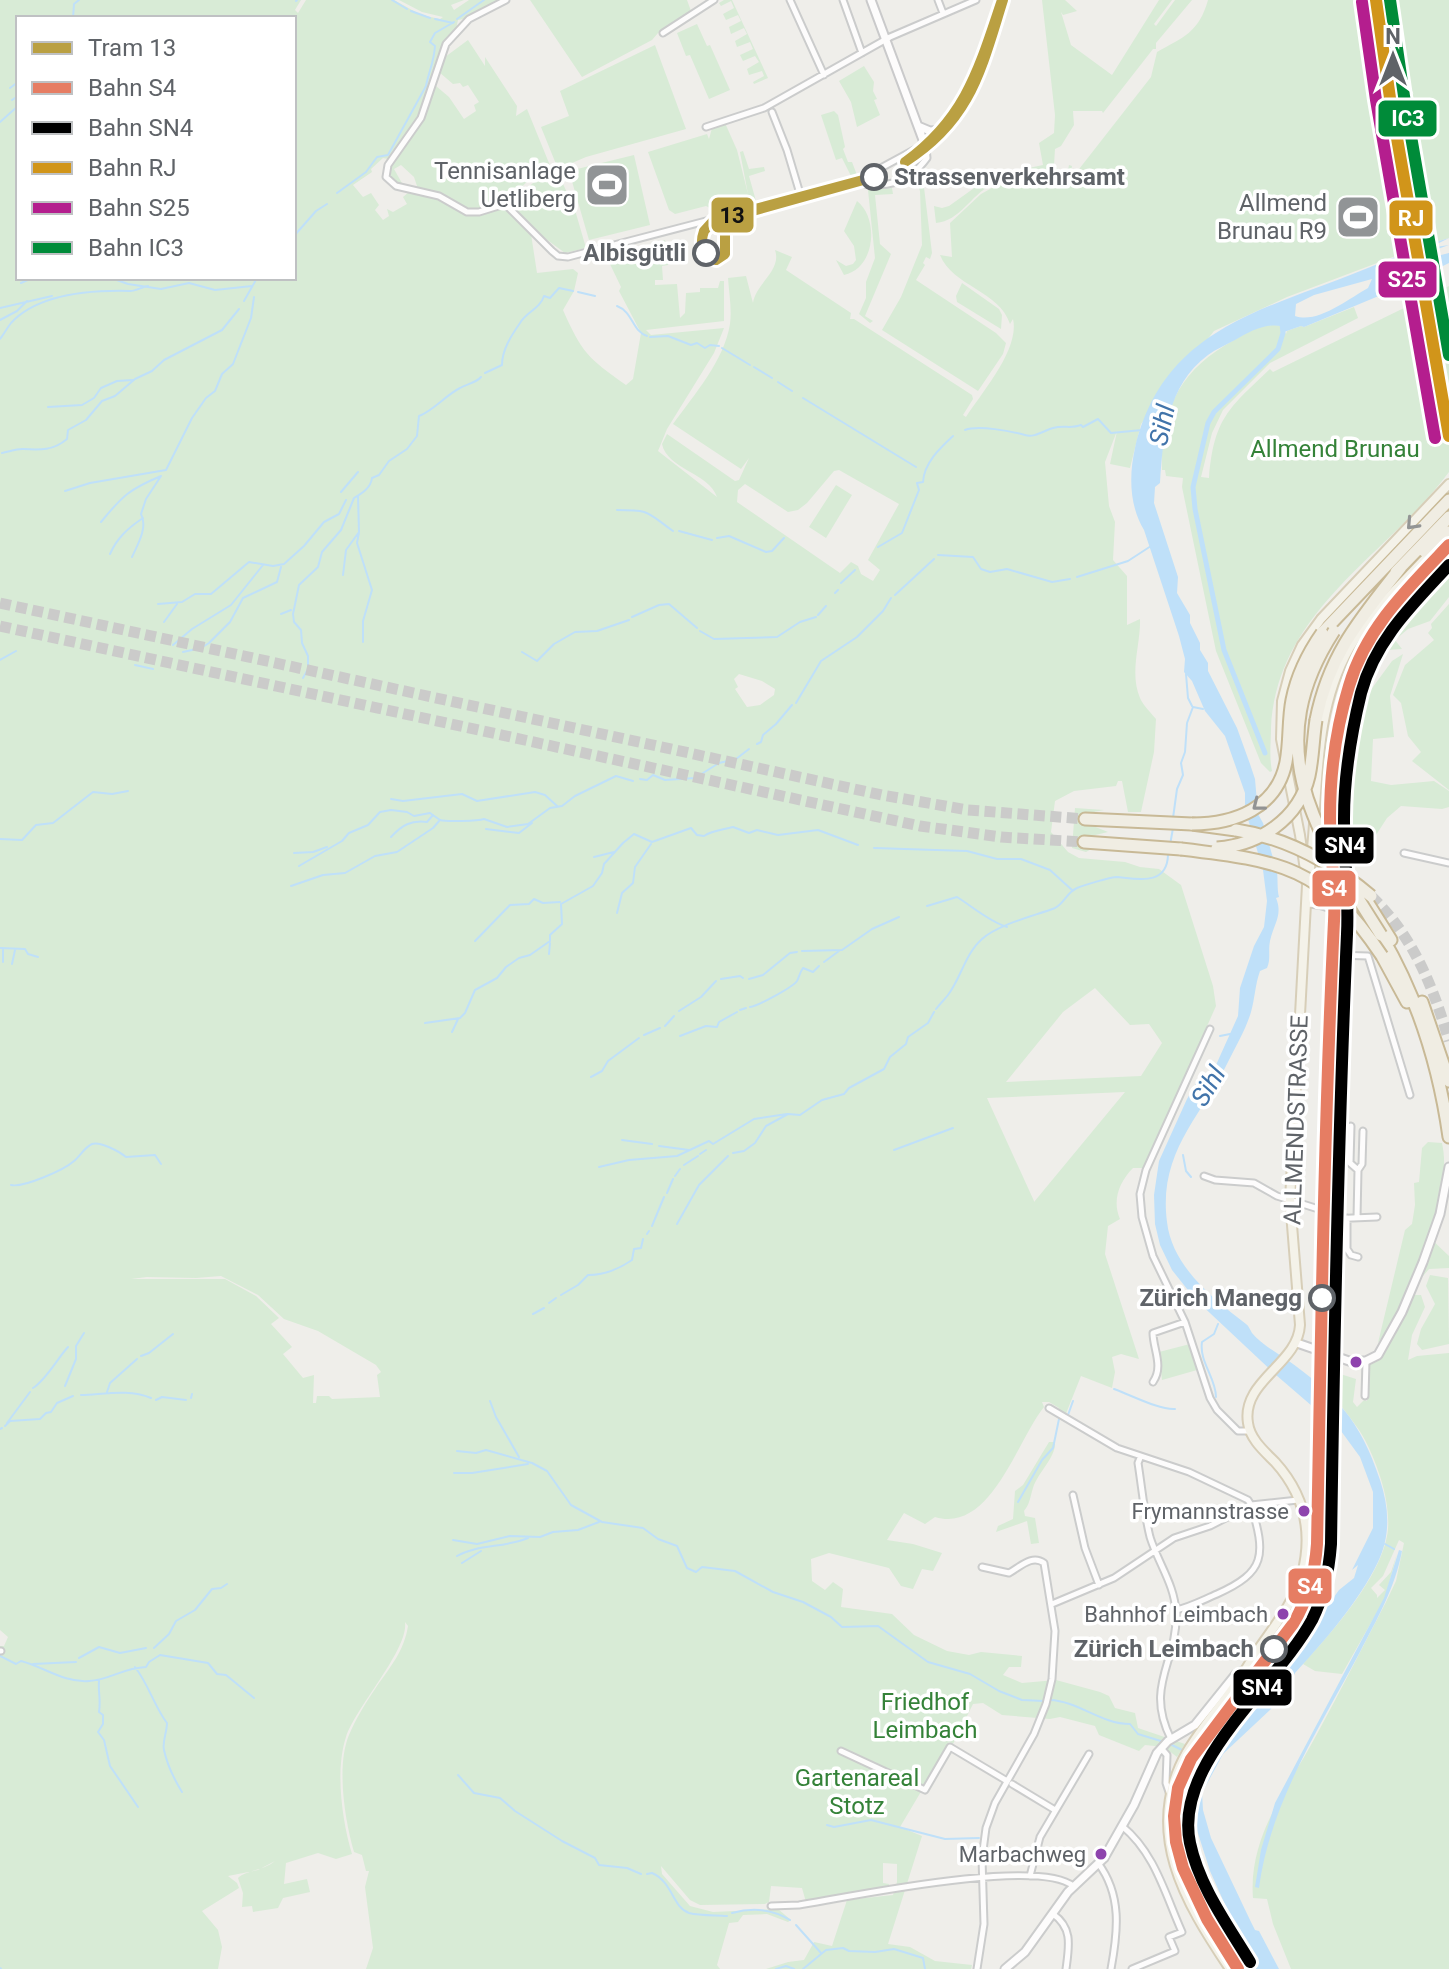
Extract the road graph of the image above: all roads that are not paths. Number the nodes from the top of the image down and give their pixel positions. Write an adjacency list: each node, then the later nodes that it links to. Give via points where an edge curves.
1 (506, 0): 20 (street, via 467,20 446,44 421,118 386,170 392,184 439,196 467,212 505,204 552,251 568,257)
2 (714, 0): 10 (street)
3 (790, 0): 13 (street)
4 (843, 0): 12 (street)
5 (871, 0): 11 (main road)
6 (938, 0): 9 (street)
7 (976, 0): 9 (street)
8 (1003, 0): 17 (main road, via 973,87)
9 (943, 13): 11 (street)
10 (663, 33)
11 (886, 39): 12 (street); 15 (main road)
12 (862, 53): 13 (street)
13 (824, 75): 16 (street, via 764,108)
14 (772, 112): 20 (street)
15 (918, 126): 17 (main road); 18 (main road)
16 (706, 127)
17 (945, 130): 18 (main road)
18 (926, 148): 19 (street); 19 (street, via 927,158 893,184)
19 (855, 182): 20 (street)
20 (801, 197)
21 (1449, 484): 27 (main road, ALLMENDSTRASSE, one-way to 27, via 1321,619 1296,655 1281,721)
22 (1449, 500): 26 (highway, via 1336,615)
23 (1449, 517): 25 (highway)
24 (1449, 532): 25 (highway); 28 (main road, ALLMENDSTRASSE, via 1372,616 1344,660 1326,714)
25 (1397, 572): 26 (highway)
26 (1335, 634): 30 (highway, one-way to 30, bridge, via 1298,676 1285,767 1275,790 1242,817); 32 (highway, bridge, via 1307,782 1290,812 1270,832 1248,842); 39 (highway, bridge, via 1309,705 1308,782 1333,848)
27 (1296, 810): 28 (main road, via 1303,817); 35 (main road, ALLMENDSTRASSE)
28 (1314, 812): 35 (main road, ALLMENDSTRASSE)
29 (1085, 819): 30 (highway)
30 (1192, 824): 36 (highway, bridge, via 1254,833 1295,846)
31 (1084, 842): 32 (highway)
32 (1181, 849): 41 (highway, bridge, via 1265,861 1329,892 1354,918 1397,981)
33 (1404, 853): 34 (street)
34 (1449, 863)
35 (1307, 885): 37 (main road, ALLMENDSTRASSE)
36 (1371, 896)
37 (1306, 904): 38 (street, via 1325,906 1336,914); 50 (main road, ALLMENDSTRASSE)
38 (1336, 955): 43 (street, via 1368,956); 51 (street)
39 (1400, 962): 41 (highway); 42 (highway, via 1432,1027)
40 (1210, 1029): 59 (street, via 1140,1194 1153,1256)
41 (1435, 1069): 46 (highway)
42 (1449, 1081)
43 (1410, 1095)
44 (1351, 1126): 48 (street, via 1350,1163)
45 (1363, 1131): 48 (street)
46 (1449, 1137)
47 (1449, 1167): 61 (main road, via 1436,1226 1408,1299 1385,1346)
48 (1358, 1170): 54 (street)
49 (1204, 1176): 50 (street, via 1254,1183)
50 (1290, 1200): 51 (street); 60 (main road, ALLMENDSTRASSE)
51 (1328, 1215): 53 (street); 55 (street)
52 (1377, 1217): 54 (street)
53 (1347, 1218): 54 (street); 56 (street)
54 (1357, 1218)
55 (1328, 1249): 56 (street); 58 (street)
56 (1347, 1249): 57 (street)
57 (1358, 1257)
58 (1327, 1312)
59 (1185, 1322): 62 (street, via 1153,1333 1158,1359); 65 (street, via 1214,1405 1238,1431)
60 (1297, 1343): 61 (main road, via 1349,1361); 65 (main road, via 1248,1407)
61 (1370, 1359): 63 (street)
62 (1153, 1382)
63 (1365, 1396)
64 (1049, 1408): 66 (street)
65 (1250, 1431): 68 (main road)
66 (1140, 1458): 69 (street, via 1189,1472); 70 (street)
67 (1073, 1495): 72 (street)
68 (1299, 1500): 69 (street); 75 (main road, via 1307,1526 1298,1587)
69 (1251, 1505): 70 (street); 74 (street, via 1261,1546 1252,1574)
70 (1155, 1549): 72 (street); 74 (street)
71 (982, 1567): 73 (street, via 1009,1573 1031,1559 1041,1560)
72 (1099, 1585): 73 (street)
73 (1052, 1604): 79 (street, via 1051,1682)
74 (1176, 1610): 76 (street, via 1161,1694)
75 (1245, 1670): 76 (main road, via 1195,1725); 80 (main road, via 1188,1752)
76 (1166, 1743): 80 (street); 82 (main road)
77 (841, 1751): 79 (street, via 925,1790 950,1747)
78 (1089, 1754): 81 (street)
79 (1010, 1782): 81 (street); 85 (street, via 986,1828)
80 (1170, 1795): 94 (main road, via 1167,1834 1175,1869)
81 (1055, 1810): 84 (street, via 1036,1847)
82 (1122, 1826): 83 (main road); 93 (street, via 1154,1866 1182,1932 1169,1937 1175,1951)
83 (1098, 1862): 86 (main road); 92 (street, via 1116,1905)
84 (1030, 1876): 85 (street); 86 (street)
85 (983, 1878): 87 (street); 89 (street, via 984,1924)
86 (1073, 1886): 88 (main road)
87 (771, 1906)
88 (1053, 1914): 90 (main road); 91 (street, via 1068,1930)
89 (977, 1969)
90 (1005, 1969)
91 (1066, 1969)
92 (1111, 1969)
93 (1132, 1969)
94 (1230, 1969)

